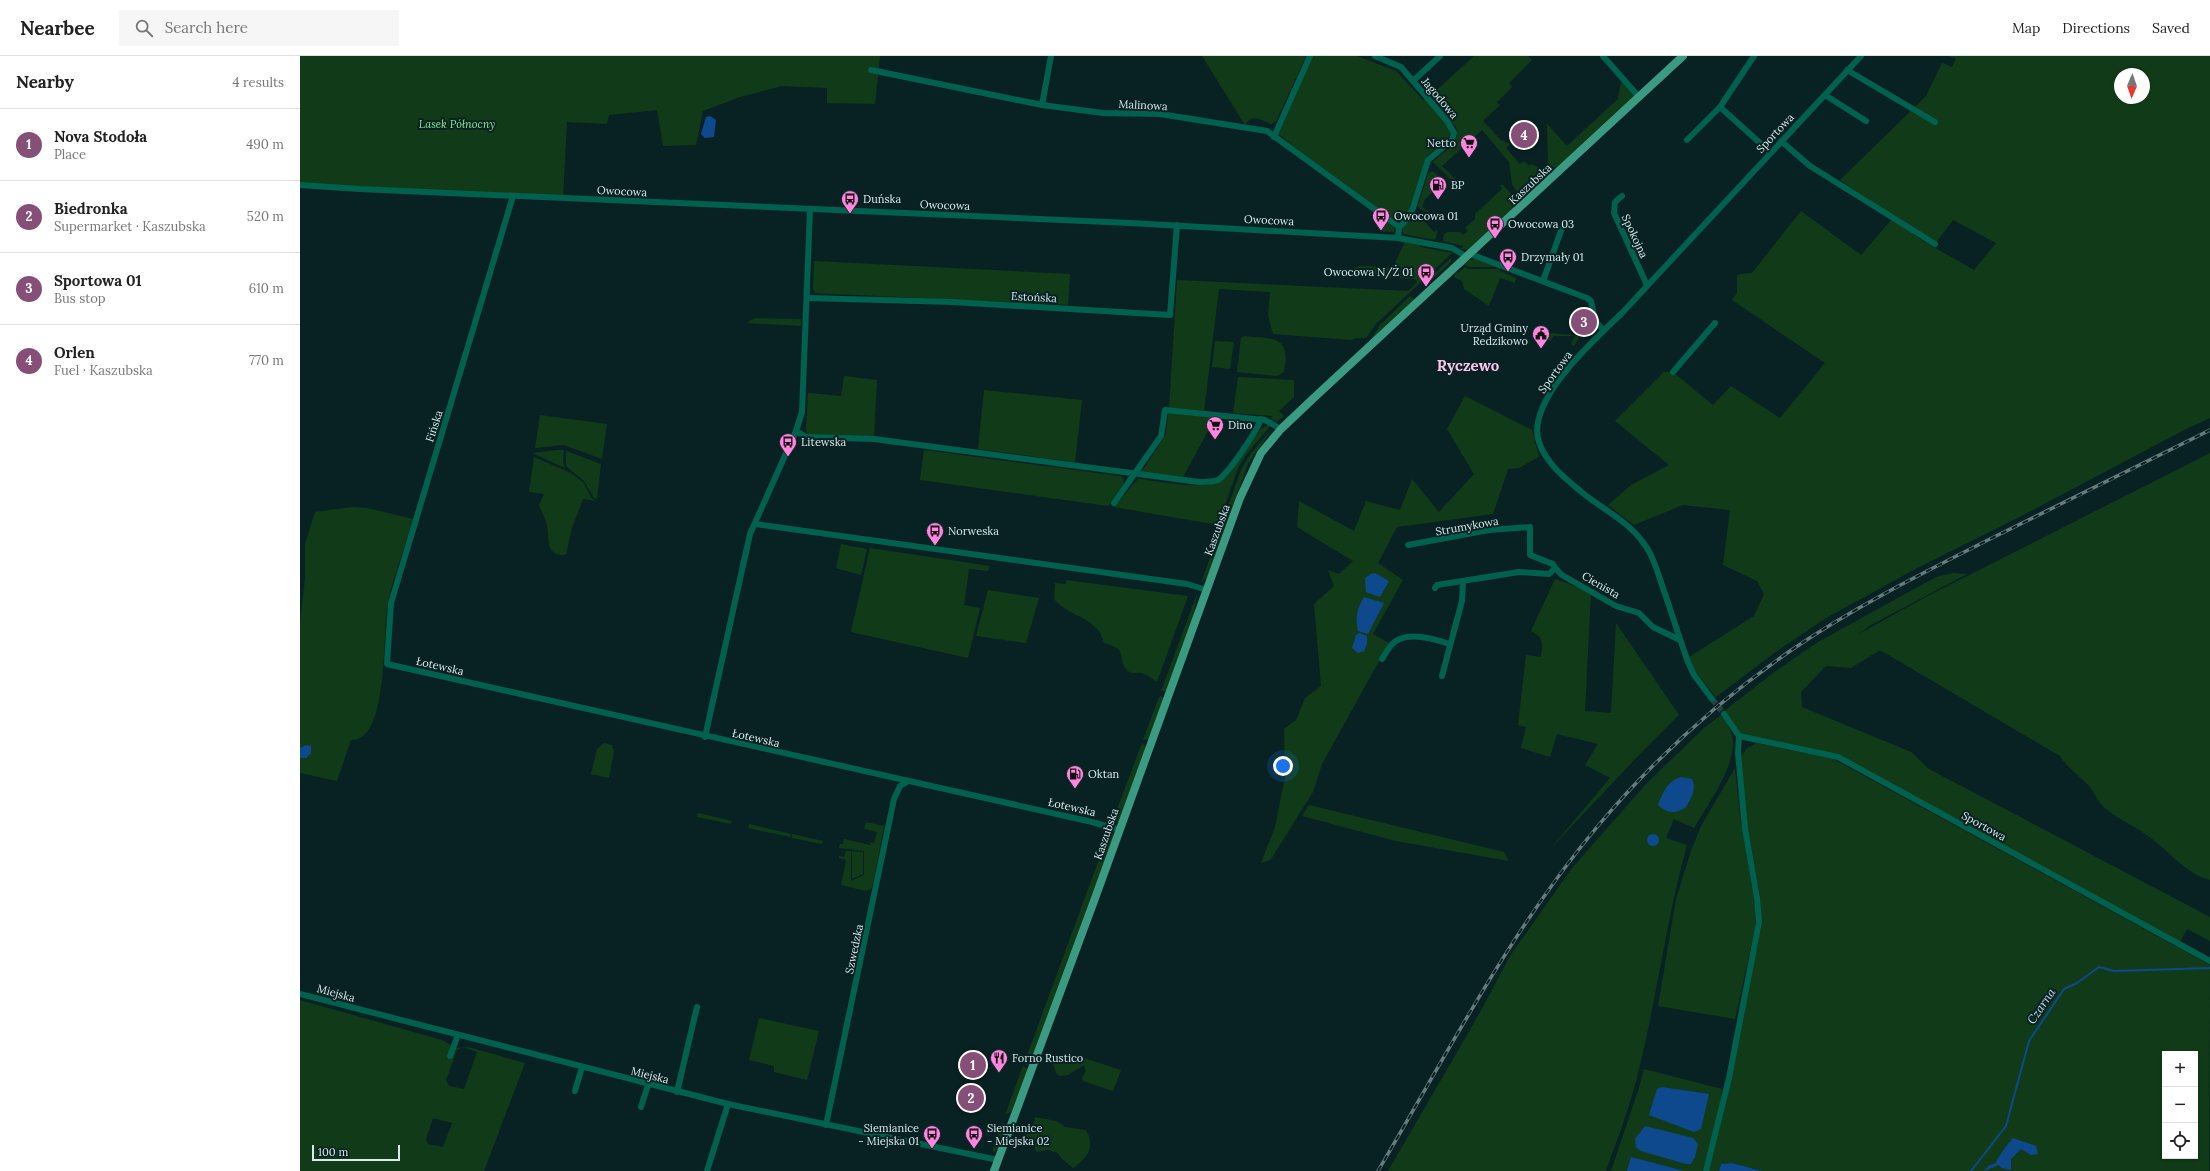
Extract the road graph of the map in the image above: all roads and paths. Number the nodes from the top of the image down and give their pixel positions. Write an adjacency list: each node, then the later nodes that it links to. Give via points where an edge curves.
1 (1051, 56): 14 (street)
2 (1310, 56): 18 (street)
3 (1374, 56): 11 (street, Jagodowa, via 1401,67)
4 (1440, 56): 11 (street)
5 (1603, 56): 13 (street)
6 (1683, 56): 13 (main road, Kaszubska)
7 (1754, 56): 15 (street)
8 (1861, 56): 10 (street, Sportowa)
9 (871, 70): 14 (street, Malinowa)
10 (1847, 70): 12 (street, Sportowa); 17 (street)
11 (1413, 81): 27 (street, Jagodowa, via 1449,124 1454,137 1428,160 1413,208)
12 (1824, 95): 16 (street); 20 (street, Sportowa)
13 (1639, 97): 31 (main road, Kaszubska)
14 (1042, 105): 18 (street, Malinowa, via 1103,113 1160,114 1267,132)
15 (1720, 107): 19 (street); 21 (street)
16 (1866, 121)
17 (1935, 122)
18 (1274, 137): 27 (street, Malinowa)
19 (1687, 140)
20 (1781, 141): 21 (street, Sportowa); 30 (street, via 1810,166)
21 (1770, 152): 33 (street, Sportowa)
22 (300, 184): 23 (street, Owocowa)
23 (513, 196): 25 (street, Owocowa); 53 (street, Fińska, via 391,603)
24 (1622, 196): 33 (street, Spokojna, via 1615,202 1614,213)
25 (810, 209): 26 (street, Owocowa); 34 (street)
26 (1177, 225): 29 (street, Owocowa); 34 (street, Estońska, via 1170,315 953,302)
27 (1399, 227): 29 (street)
28 (1562, 228): 32 (street)
29 (1398, 238): 31 (street, Owocowa, via 1452,248)
30 (1935, 244)
31 (1468, 255): 32 (street, Owocowa); 39 (main road, Kaszubska)
32 (1543, 281): 36 (street, Owocowa, via 1589,299 1595,320)
33 (1647, 285): 36 (street, Sportowa)
34 (808, 298): 40 (street, via 803,406)
35 (1715, 323): 37 (street)
36 (1603, 330): 50 (street, Sportowa, via 1577,358 1544,404 1537,421 1538,441 1551,463 1569,481 1629,527 1642,541 1658,575)
37 (1673, 372)
38 (1261, 419): 39 (street, via 1270,421); 41 (street, via 1229,471 1217,480 1199,482); 41 (street, via 1165,410 1161,436)
39 (1281, 429): 49 (main road, Kaszubska, via 1261,453 1250,472)
40 (796, 431): 41 (street, via 806,437 874,439); 43 (street)
41 (1135, 475): 42 (street)
42 (1114, 503)
43 (755, 524): 49 (street, via 1186,584); 58 (street, via 750,534)
44 (1530, 527): 45 (street, Strumykowa, via 1488,530); 46 (street, Cienista, via 1530,554 1553,564)
45 (1408, 545)
46 (1555, 568): 47 (street, via 1549,574 1519,572); 50 (street, Cienista, via 1562,576 1616,606 1639,613 1653,627)
47 (1463, 581): 48 (street); 51 (street, via 1462,601)
48 (1435, 588)
49 (1207, 590): 60 (main road, Kaszubska)
50 (1680, 640): 55 (street, Sportowa, via 1694,675)
51 (1449, 644): 52 (street, via 1422,638 1398,639); 54 (street)
52 (1382, 659)
53 (387, 664): 58 (street, Łotewska)
54 (1442, 676)
55 (1712, 699)
56 (1724, 714): 57 (street)
57 (1739, 736): 61 (street, Sportowa, via 1838,757); 76 (street, via 1738,753 1745,829 1759,922 1729,1078)
58 (705, 737): 59 (street, Łotewska)
59 (907, 782): 60 (street, Łotewska); 72 (street, Szwedzka, via 900,786 894,799)
60 (1120, 830): 73 (main road, Kaszubska)
61 (2210, 961)
62 (300, 994): 64 (street, Miejska)
63 (697, 1007): 69 (street)
64 (458, 1035): 65 (street); 66 (street, Miejska)
65 (450, 1056)
66 (582, 1068): 67 (street, Miejska); 68 (street)
67 (648, 1085): 69 (street, Miejska); 71 (street)
68 (575, 1091)
69 (678, 1092): 70 (street, Miejska)
70 (728, 1104): 72 (street, Miejska); 74 (street)
71 (642, 1107)
72 (826, 1125): 73 (street, Miejska)
73 (998, 1160): 75 (main road, Kaszubska)
74 (707, 1171)
75 (994, 1171)
76 (1706, 1171)

